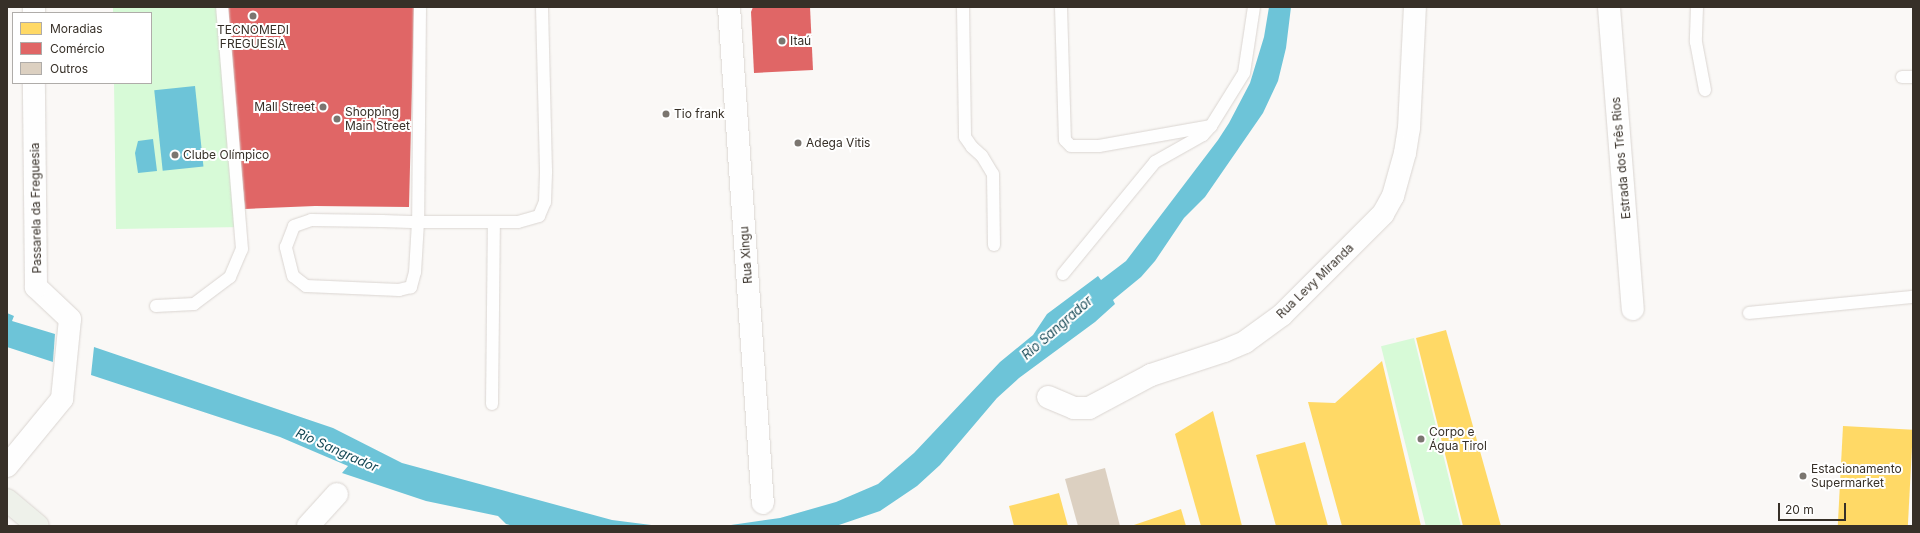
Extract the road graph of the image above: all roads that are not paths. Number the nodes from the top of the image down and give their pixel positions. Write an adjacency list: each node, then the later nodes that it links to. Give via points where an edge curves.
1 (222, 7): 19 (lane, via 242,249 230,277 194,304)
2 (420, 7): 14 (lane)
3 (542, 7): 15 (lane, via 545,202 539,216 518,222)
4 (729, 7): 27 (street, Rua Xingu)
5 (963, 7): 16 (lane, via 965,137 982,156 993,174)
6 (1061, 7): 13 (lane, via 1065,140 1070,146 1099,146)
7 (1254, 7): 13 (lane, via 1244,73)
8 (1415, 7): 22 (street, Rua Levy Miranda, via 1409,128 1393,196 1383,214 1282,315 1245,342 1151,375 1089,408 1074,408)
9 (1610, 7): 20 (street, Estrada dos Três Rios)
10 (1697, 7): 12 (lane, via 1696,42)
11 (34, 84): 24 (street, Passarela da Freguesia, via 36,287 70,319 62,399)
12 (1705, 90)
13 (1211, 126): 17 (lane, via 1203,135 1155,162)
14 (418, 222): 14 (lane, via 415,272 411,287 399,290 306,286 294,276 286,247 294,226 311,220); 15 (lane)
15 (494, 222): 23 (lane)
16 (994, 245)
17 (1063, 274)
18 (1913, 297): 21 (lane)
19 (156, 306)
20 (1633, 309)
21 (1749, 313)
22 (1048, 397)
23 (492, 404)
24 (7, 466)
25 (337, 494): 29 (street)
26 (7, 500): 28 (main road)
27 (763, 504)
28 (38, 526)
29 (308, 526)

